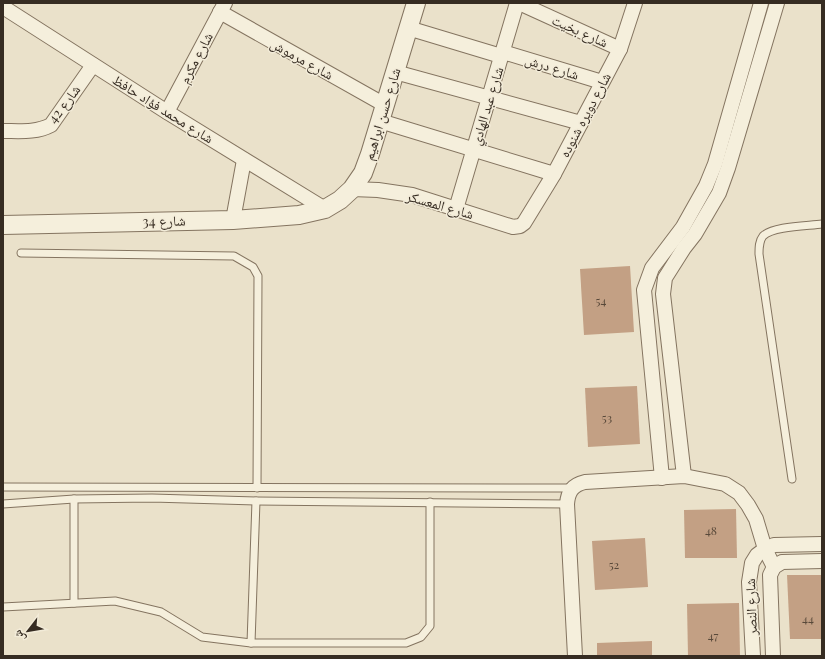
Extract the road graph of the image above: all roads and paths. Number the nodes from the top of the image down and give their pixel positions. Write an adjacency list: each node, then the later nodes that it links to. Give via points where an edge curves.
1 (416, 3): 9 (street, شارع حسن ابراهيم)
2 (518, 3): 6 (street, شارع بخيت); 11 (street, شارع عبد الهادي)
3 (762, 3): 32 (street, via 715,164 706,186 684,226 652,268 644,290)
4 (777, 3): 31 (street, via 728,168 718,193 666,278 663,294)
5 (633, 4): 10 (street, شارع دويره شنوده)
6 (534, 6): 10 (street, شارع بخيت)
7 (3, 7): 12 (street, شارع محمد فؤاد حافظ)
8 (222, 8): 16 (street, شارع مكرم); 17 (street, شارع مرموش)
9 (408, 28): 11 (street, شارع درش); 13 (street, شارع حسن ابراهيم)
10 (620, 48): 14 (street, شارع دويره شنوده)
11 (502, 54): 14 (street, شارع درش); 15 (street, شارع عبد الهادي)
12 (93, 65): 16 (street, شارع محمد فؤاد حافظ); 19 (street, شارع 42, via 51,125 43,129)
13 (395, 72): 15 (street); 17 (street, شارع حسن ابراهيم)
14 (602, 82): 18 (street, شارع دويره شنوده)
15 (489, 98): 18 (street); 20 (street, شارع عبد الهادي)
16 (167, 112): 21 (street, شارع محمد فؤاد حافظ)
17 (383, 113): 20 (street, شارع مرموش); 23 (street, شارع حسن ابراهيم, via 364,173)
18 (581, 123): 22 (street, شارع دويره شنوده)
19 (3, 131)
20 (474, 149): 22 (street, شارع مرموش); 25 (street, شارع عبد الهادي)
21 (244, 160): 24 (street, شارع محمد فؤاد حافظ); 26 (street)
22 (554, 174): 27 (street, شارع دويره شنوده)
23 (352, 189): 24 (street, شارع حسن ابراهيم); 25 (street, شارع المعسكر, via 412,195)
24 (325, 209): 26 (street, شارع 34, via 299,215)
25 (456, 209): 27 (street, شارع المعسكر, via 513,227)
26 (233, 220): 29 (street, شارع 34)
27 (524, 223)
28 (822, 224): 33 (lane, via 770,231 763,236 759,244)
29 (3, 225)
30 (21, 253): 35 (lane, via 234,256 253,267 258,276)
31 (684, 476): 32 (street); 43 (street, via 725,484 739,493 756,518)
32 (662, 478): 36 (street, via 585,482)
33 (792, 479)
34 (3, 487): 35 (lane)
35 (257, 488): 36 (lane)
36 (572, 488): 41 (street, via 567,496)
37 (74, 499): 38 (lane); 40 (lane); 46 (lane)
38 (256, 501): 39 (lane); 48 (lane)
39 (430, 502): 41 (lane); 48 (lane, via 430,626 421,637 406,643)
40 (3, 504)
41 (567, 504): 49 (street)
42 (822, 544): 43 (street, via 774,545)
43 (765, 548): 45 (street); 50 (street, شارع النصر, via 752,563 750,572)
44 (822, 561): 45 (street, شارع النصر, via 782,562)
45 (774, 567): 51 (street, شارع النصر, via 770,575)
46 (74, 603): 47 (lane); 48 (lane, via 115,601 161,612 202,638)
47 (3, 607)
48 (251, 643)
49 (575, 656)
50 (753, 656)
51 (773, 656)

